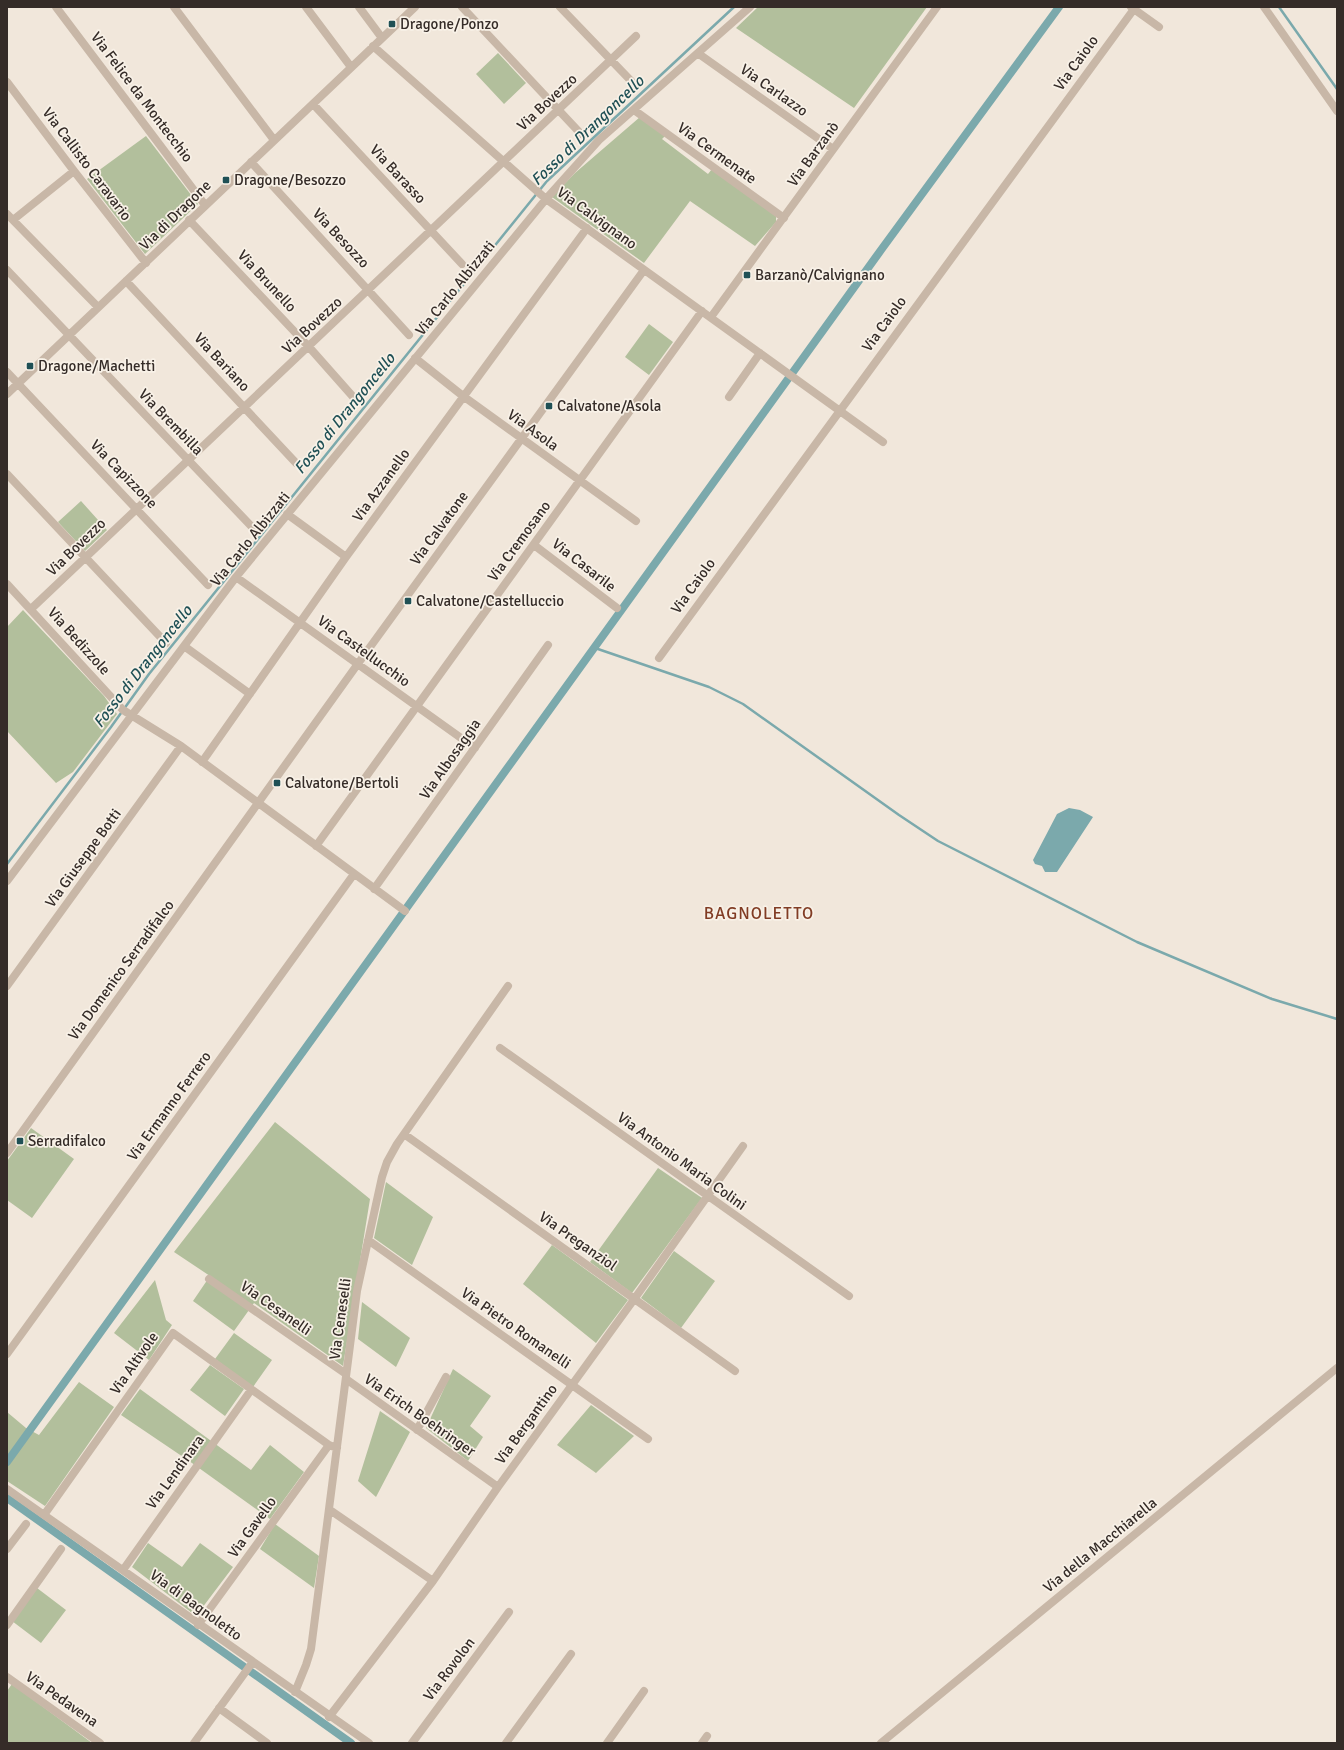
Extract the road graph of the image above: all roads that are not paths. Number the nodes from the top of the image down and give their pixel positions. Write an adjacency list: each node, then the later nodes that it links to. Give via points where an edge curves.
1 (56, 7): 32 (street, Via Felice da Montecchio)
2 (174, 7): 26 (street)
3 (306, 7): 18 (street)
4 (359, 7): 14 (street)
5 (415, 7): 14 (street, Via di Dragone)
6 (462, 7): 23 (street)
7 (560, 7): 17 (street)
8 (750, 7): 16 (street, Via Carlo Albizzati)
9 (937, 7): 27 (street, Via Barzanò)
10 (1264, 7): 24 (street)
11 (1132, 8): 12 (street, Via Caiolo); 59 (street, Via Caiolo)
12 (1159, 27)
13 (636, 36): 17 (street, Via Bovezzo)
14 (382, 38): 15 (street, Via di Dragone)
15 (373, 46): 18 (street, Via di Dragone); 29 (street, Via Calvignano)
16 (699, 54): 22 (street, Via Carlo Albizzati); 27 (street, Via Carlazzo)
17 (611, 61): 20 (street); 23 (street, Via Bovezzo)
18 (351, 67): 21 (street, Via di Dragone)
19 (7, 82): 30 (street, Via Callisto Caravario)
20 (635, 85)
21 (313, 104): 26 (street, Via di Dragone); 37 (street, Via Barasso)
22 (634, 110): 31 (street, Via Carlo Albizzati, via 599,140); 34 (street, Via Cermenate)
23 (558, 111): 25 (street); 29 (street, Via Bovezzo)
24 (1337, 111)
25 (581, 134)
26 (274, 140): 28 (street, Via di Dragone)
27 (833, 149): 34 (street, Via Barzanò)
28 (251, 162): 32 (street, Via di Dragone); 43 (street, Via Besozzo)
29 (504, 162): 31 (street, Via Calvignano); 37 (street, Via Bovezzo)
30 (74, 171): 33 (street); 38 (street, Via Callisto Caravario)
31 (546, 198): 36 (street, Via Calvignano); 51 (street, Via Carlo Albizzati)
32 (205, 205): 35 (street, Via di Dragone)
33 (10, 217): 44 (street)
34 (784, 218): 46 (street, Via Barzanò)
35 (189, 220): 38 (street, Via di Dragone); 49 (street, Via Brunello)
36 (587, 228): 41 (street, Via Calvignano); 55 (street, Via Azzanello)
37 (431, 230): 39 (street, Via Barasso); 43 (street, Via Bovezzo)
38 (146, 263): 42 (street, Via di Dragone)
39 (462, 264)
40 (7, 270): 47 (street, Via Brembilla)
41 (644, 270): 45 (street, Via Calvignano); 60 (street, Via Calvatone)
42 (126, 281): 44 (street, Via di Dragone); 58 (street, Via Bariano)
43 (370, 290): 48 (street, Via Besozzo); 49 (street, Via Bovezzo)
44 (98, 308): 47 (street, Via di Dragone)
45 (702, 311): 46 (street, Via Calvignano); 65 (street, Via Cremosano)
46 (712, 317): 50 (street, Via Calvignano)
47 (68, 335): 53 (street, Via di Dragone); 62 (street, Via Brembilla)
48 (409, 335)
49 (309, 346): 57 (street, Via Brunello); 58 (street, Via Bovezzo)
50 (760, 353): 56 (street); 59 (street, Via Calvignano)
51 (415, 358): 55 (street, Via Asola); 67 (street, Via Carlo Albizzati)
52 (7, 372): 53 (street, Via Capizzone)
53 (18, 384): 54 (street, Via di Dragone); 66 (street, Via Capizzone)
54 (7, 394)
55 (463, 396): 60 (street, Via Asola); 72 (street, Via Azzanello)
56 (729, 397)
57 (355, 399)
58 (244, 407): 62 (street, Via Bovezzo); 63 (street, Via Bariano)
59 (839, 410): 61 (street, Via Calvignano); 82 (street, Via Caiolo)
60 (522, 439): 65 (street, Via Asola); 83 (street, Via Calvatone)
61 (883, 442)
62 (188, 460): 66 (street, Via Bovezzo); 69 (street, Via Brembilla)
63 (296, 463)
64 (7, 474): 71 (street)
65 (580, 481): 68 (street, Via Asola); 70 (street, Via Cremosano)
66 (137, 508): 71 (street, Via Bovezzo); 75 (street, Via Capizzone)
67 (287, 514): 72 (street); 73 (street, Via Carlo Albizzati)
68 (636, 521)
69 (253, 528)
70 (534, 545): 76 (street, Via Casarile); 85 (street, Via Cremosano)
71 (86, 557): 77 (street, Via Bovezzo); 79 (street)
72 (346, 557): 78 (street, Via Azzanello)
73 (236, 577): 78 (street, Via Castellucchio); 81 (street, Via Carlo Albizzati)
74 (7, 584): 77 (street, Via Bedizzole)
75 (208, 585)
76 (617, 608)
77 (31, 609): 86 (street, Via Bedizzole, via 117,703)
78 (300, 622): 83 (street, Via Castellucchio); 84 (street, Via Azzanello)
79 (166, 643)
80 (548, 645): 88 (street, Via Albosaggia)
81 (184, 646): 84 (street); 86 (street, Via Carlo Albizzati)
82 (659, 658)
83 (357, 665): 85 (street, Via Castellucchio); 90 (street, Via Calvatone)
84 (250, 694): 89 (street, Via Azzanello)
85 (416, 707): 88 (street, Via Castellucchio); 91 (street, Via Cremosano)
86 (132, 714): 87 (street, Via Bedizzole); 93 (street, Via Carlo Albizzati)
87 (181, 746): 89 (street, Via Bedizzole); 96 (street, Via Giuseppe Botti)
88 (475, 748): 94 (street, Via Albosaggia)
89 (202, 762): 90 (street, Via Bedizzole)
90 (258, 804): 91 (street, Via Bedizzole); 101 (street, Via Domenico Serradifalco)
91 (316, 846): 92 (street, Via Bedizzole)
92 (354, 874): 94 (street, Via Bedizzole); 107 (street, Via Ermanno Ferrero)
93 (7, 881)
94 (374, 889): 95 (street, Via Bedizzole)
95 (405, 911)
96 (7, 986)
97 (508, 986): 99 (street, Via Ceneselli)
98 (500, 1048): 102 (street, Via Antonio Maria Colini)
99 (404, 1134): 103 (street, Via Ceneselli, via 384,1170); 106 (street, Via Preganziol)
100 (743, 1146): 102 (street, Via Bergantino)
101 (7, 1153)
102 (707, 1196): 105 (street, Via Antonio Maria Colini); 106 (street, Via Bergantino)
103 (368, 1240): 110 (street, Via Ceneselli, via 354,1311); 112 (street, Via Pietro Romanelli)
104 (209, 1279): 110 (street, Via Cesanelli)
105 (849, 1296)
106 (635, 1298): 109 (street, Via Preganziol); 112 (street, Via Bergantino)
107 (7, 1354)
108 (1337, 1368): 145 (street, Via della Macchiarella)
109 (735, 1371)
110 (346, 1377): 114 (street, Via Erich Boehringer); 116 (street, Via Ceneselli)
111 (446, 1377): 114 (street)
112 (572, 1385): 115 (street, Via Pietro Romanelli); 117 (street, Via Bergantino)
113 (251, 1390): 116 (street, Via Altivole); 120 (street, Via Altivole, via 173,1333); 124 (street, Via Lendinara)
114 (418, 1430): 117 (street, Via Erich Boehringer)
115 (648, 1440)
116 (333, 1446): 119 (street, Via Ceneselli); 128 (street, Via Gavello)
117 (498, 1487): 125 (street, Via Bergantino)
118 (7, 1489): 120 (street, Via di Bagnoletto)
119 (330, 1510): 125 (street); 133 (street, Via Ceneselli, via 311,1649)
120 (44, 1516): 124 (street, Via di Bagnoletto)
121 (26, 1524): 122 (street)
122 (7, 1549)
123 (61, 1549): 127 (street)
124 (122, 1570): 128 (street, Via di Bagnoletto)
125 (433, 1581): 135 (street, Via Bergantino)
126 (509, 1612): 141 (street, Via Rovolon)
127 (7, 1625)
128 (198, 1625): 130 (street, Via di Bagnoletto)
129 (571, 1654): 142 (street)
130 (249, 1667): 133 (street, Via di Bagnoletto); 134 (street)
131 (7, 1677): 137 (street, Via Pedavena)
132 (644, 1691): 143 (street)
133 (295, 1692): 135 (street, Via di Bagnoletto)
134 (219, 1708): 138 (street); 139 (street)
135 (329, 1717): 140 (street, Via di Bagnoletto)
136 (707, 1736): 144 (street)
137 (100, 1743)
138 (194, 1743)
139 (267, 1743)
140 (368, 1743)
141 (412, 1743)
142 (506, 1743)
143 (607, 1743)
144 (702, 1743)
145 (881, 1743)

